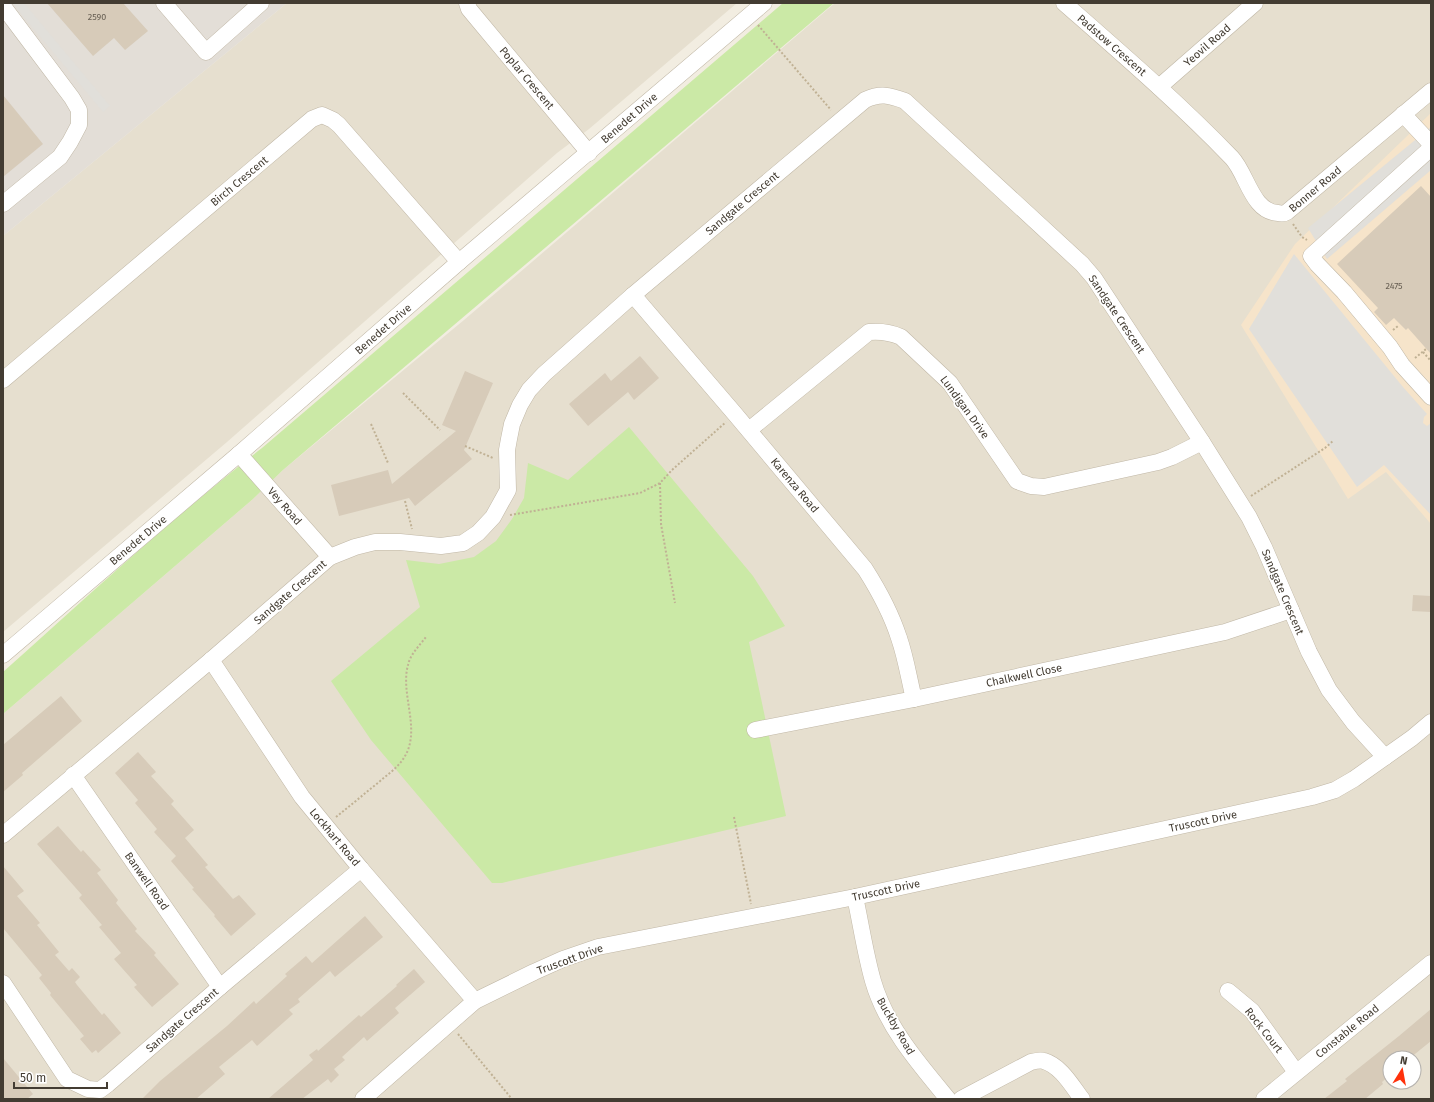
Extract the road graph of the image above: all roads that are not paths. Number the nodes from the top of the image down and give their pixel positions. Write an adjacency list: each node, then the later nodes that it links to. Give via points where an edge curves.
1 (164, 3): 2 (street, via 206,52)
2 (262, 3)
3 (466, 3): 13 (street, Poplar Crescent)
4 (764, 3): 13 (street, Benedet Drive)
5 (1064, 3): 8 (street, Padstow Crescent)
6 (1255, 3): 8 (street, Yeovil Road)
7 (3, 6): 14 (street, via 79,110 79,125 60,157)
8 (1159, 86): 10 (street, Bonner Road, via 1233,159 1260,205 1272,213 1285,214)
9 (1431, 91): 10 (street, Bonner Road)
10 (1403, 114): 11 (street)
11 (1431, 144)
12 (1431, 148): 18 (street, via 1311,256)
13 (589, 153): 15 (street, Benedet Drive)
14 (3, 204)
15 (459, 262): 17 (street, Birch Crescent, via 339,125 322,115 312,119); 21 (street, Benedet Drive)
16 (633, 295): 19 (street, Karenza Road); 20 (street, Sandgate Crescent, via 865,100 875,95 887,96 905,101 1086,269); 22 (street, Sandgate Crescent, via 529,390 512,424 507,450 508,490 493,517 478,533 463,543 441,546 375,542)
17 (3, 380)
18 (1431, 397)
19 (749, 430): 20 (street, Lundigan Drive, via 869,332 883,331 901,337 944,376 1017,481 1031,486 1044,487 1158,462); 26 (street, Karenza Road, via 865,569 879,591 900,639)
20 (1202, 442): 23 (street, Sandgate Crescent, via 1249,517)
21 (239, 454): 22 (street, Vey Road); 24 (street, Benedet Drive)
22 (330, 557): 25 (street, Sandgate Crescent)
23 (1291, 610): 26 (street, Chalkwell Close, via 1225,632); 29 (street, Sandgate Crescent, via 1329,690 1353,722)
24 (3, 655)
25 (211, 660): 30 (street, Sandgate Crescent); 32 (street, Lockhart Road, via 302,797)
26 (914, 699): 28 (street, Chalkwell Close)
27 (1431, 722): 29 (street, Truscott Drive)
28 (756, 730)
29 (1385, 757): 33 (street, Truscott Drive, via 1335,790 1312,797)
30 (74, 775): 31 (street, Sandgate Crescent); 36 (street, Banwell Road)
31 (3, 835)
32 (361, 869): 36 (street, Sandgate Crescent); 38 (street, Lockhart Road)
33 (855, 897): 38 (street, Truscott Drive, via 598,947 563,959); 41 (street, Buckby Road, via 873,981 879,997 914,1058)
34 (1431, 963): 39 (street, Constable Road)
35 (3, 983): 36 (street, Sandgate Crescent, via 67,1079 88,1089 100,1090)
36 (220, 987)
37 (1228, 991): 39 (street, Rock Court, via 1252,1011)
38 (475, 1001): 40 (street, Truscott Drive)
39 (1296, 1072): 44 (street, Constable Road)
40 (363, 1099)
41 (948, 1099)
42 (961, 1099): 43 (street, via 1031,1062 1043,1060 1063,1074)
43 (1082, 1099)
44 (1264, 1099)

